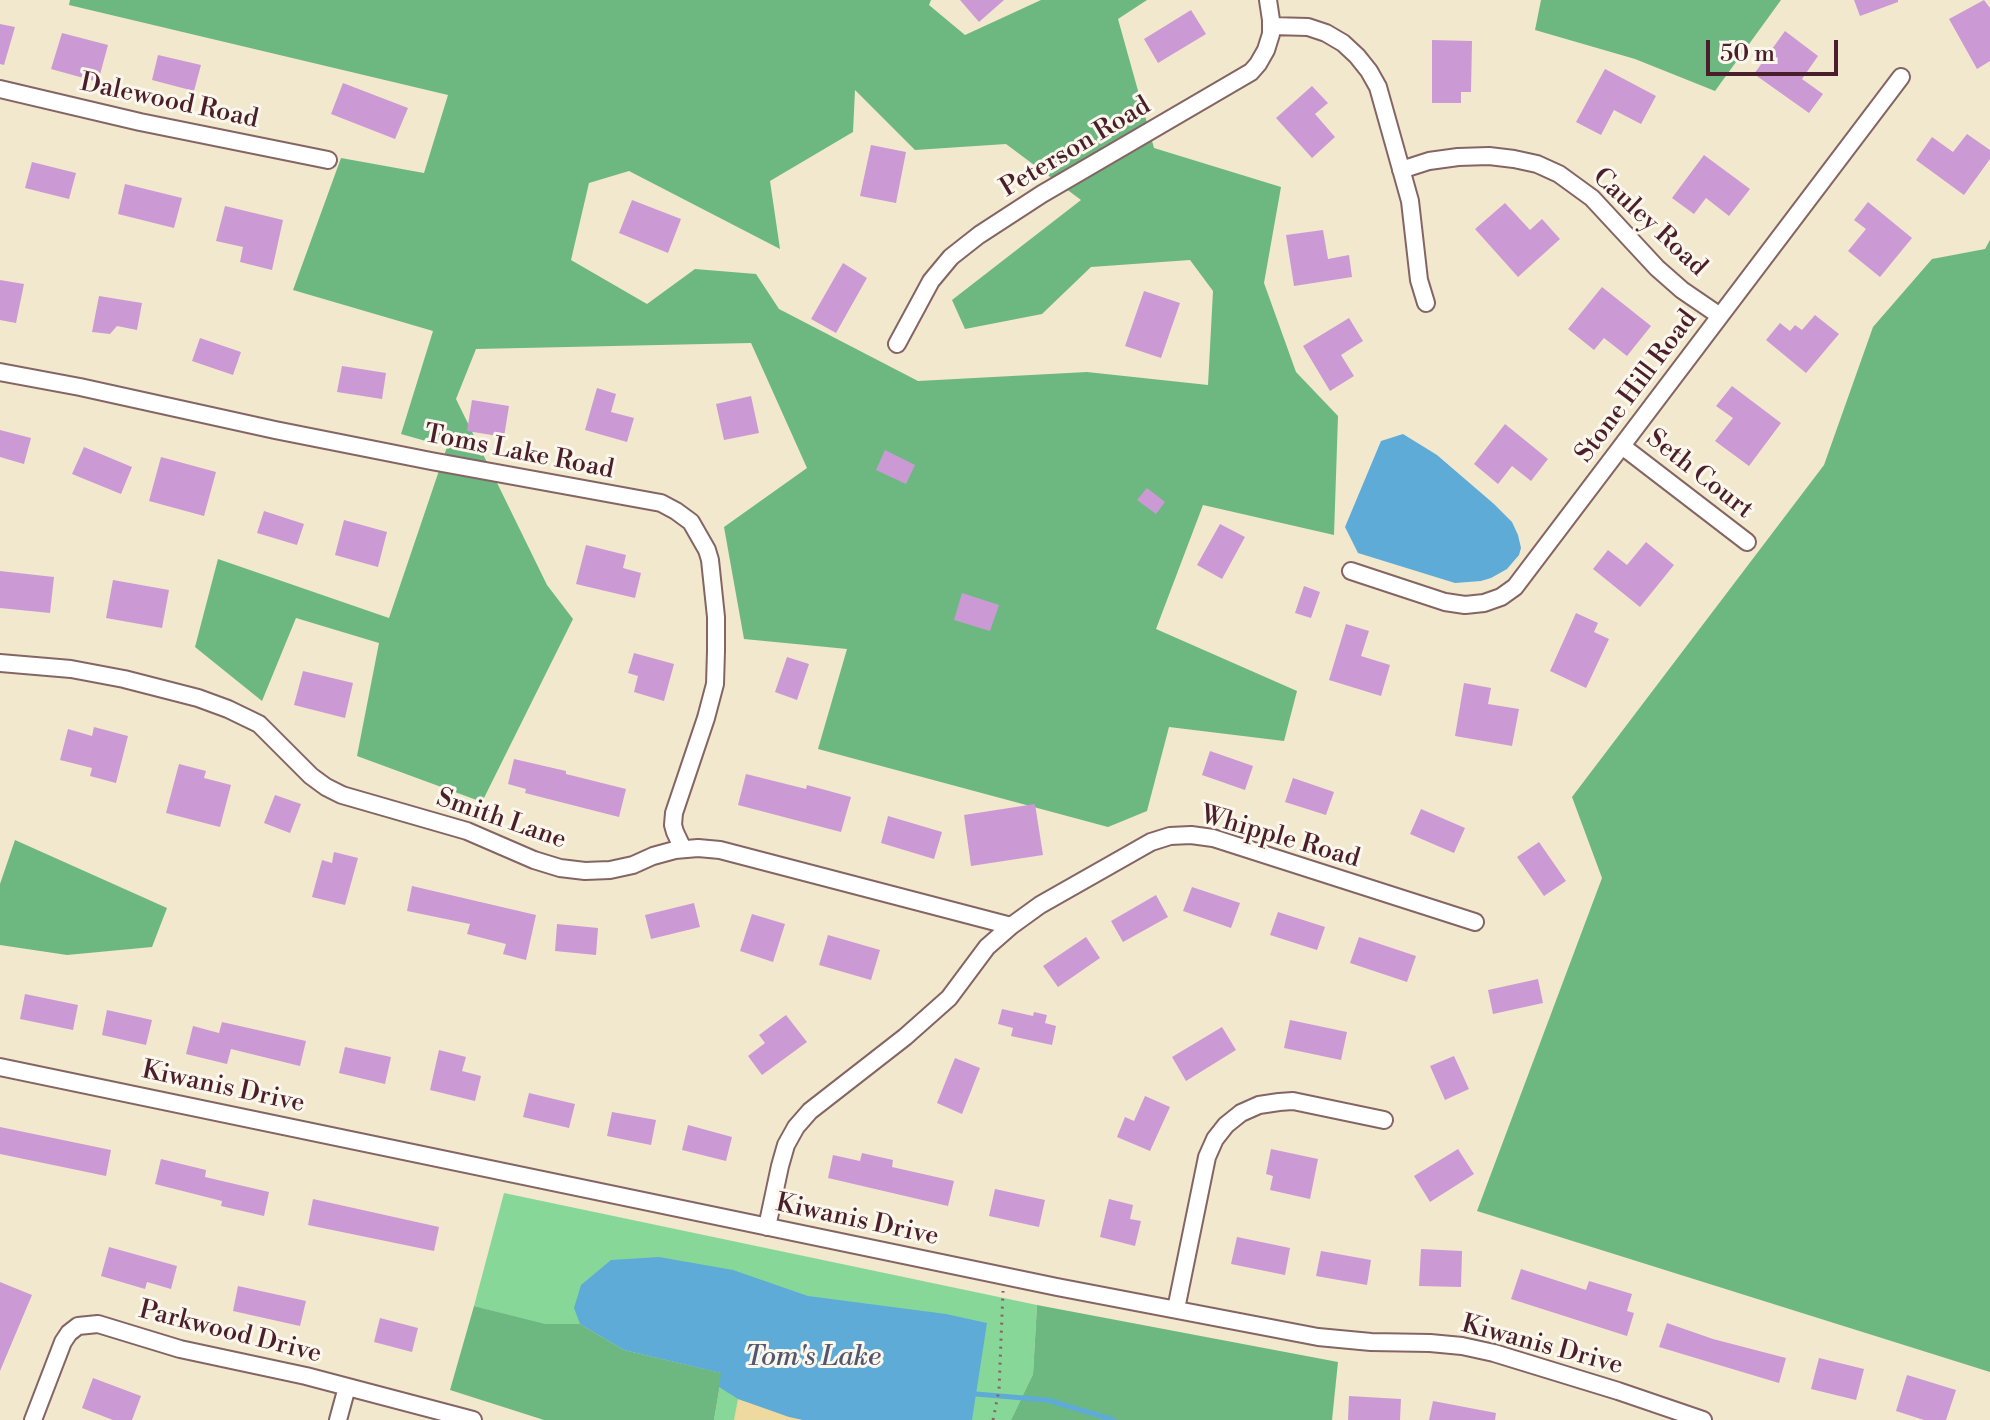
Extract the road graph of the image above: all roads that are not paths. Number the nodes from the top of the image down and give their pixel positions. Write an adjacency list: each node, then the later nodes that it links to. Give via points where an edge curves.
1 (1268, 0): 2 (street, Peterson Road)
2 (1271, 26): 6 (street, via 1308,27 1357,56 1378,87); 9 (street, Peterson Road, via 1266,50 1251,72 1042,194 951,257 931,281)
3 (1901, 77): 8 (street, Stone Hill Road)
4 (0, 89): 5 (street, Dalewood Road)
5 (328, 160)
6 (1401, 170): 7 (street); 8 (street, Cauley Road, via 1429,161 1489,156 1537,164 1559,174 1592,198 1673,283)
7 (1426, 303)
8 (1720, 316): 11 (street, Stone Hill Road)
9 (897, 344)
10 (0, 372): 15 (street, Toms Lake Road, via 661,503 676,511 691,522 707,550 716,617 715,684 674,813)
11 (1622, 446): 12 (street, Seth Court); 13 (street, Stone Hill Road, via 1515,587 1501,597 1465,605 1445,602)
12 (1747, 542)
13 (1351, 571)
14 (0, 663): 15 (street, Smith Lane, via 71,669 198,698 259,724 311,776 342,795 467,831 560,868 610,870)
15 (683, 849): 17 (street, Smith Lane, via 720,850)
16 (1475, 922): 17 (street, Whipple Road, via 1191,835 1151,842)
17 (1011, 926): 20 (street, Whipple Road, via 987,947 949,998 796,1127 786,1145)
18 (0, 1067): 20 (street, Kiwanis Drive)
19 (1384, 1120): 21 (street, via 1293,1101 1259,1105 1226,1125 1207,1157)
20 (767, 1227): 21 (street, Kiwanis Drive)
21 (1176, 1309): 26 (street, Kiwanis Drive, via 1318,1337 1473,1348)
22 (347, 1387): 23 (street, Parkwood Drive, via 86,1324 63,1342); 24 (street); 25 (street, Parkwood Drive)
23 (33, 1420)
24 (338, 1420)
25 (473, 1420)
26 (1703, 1420)

